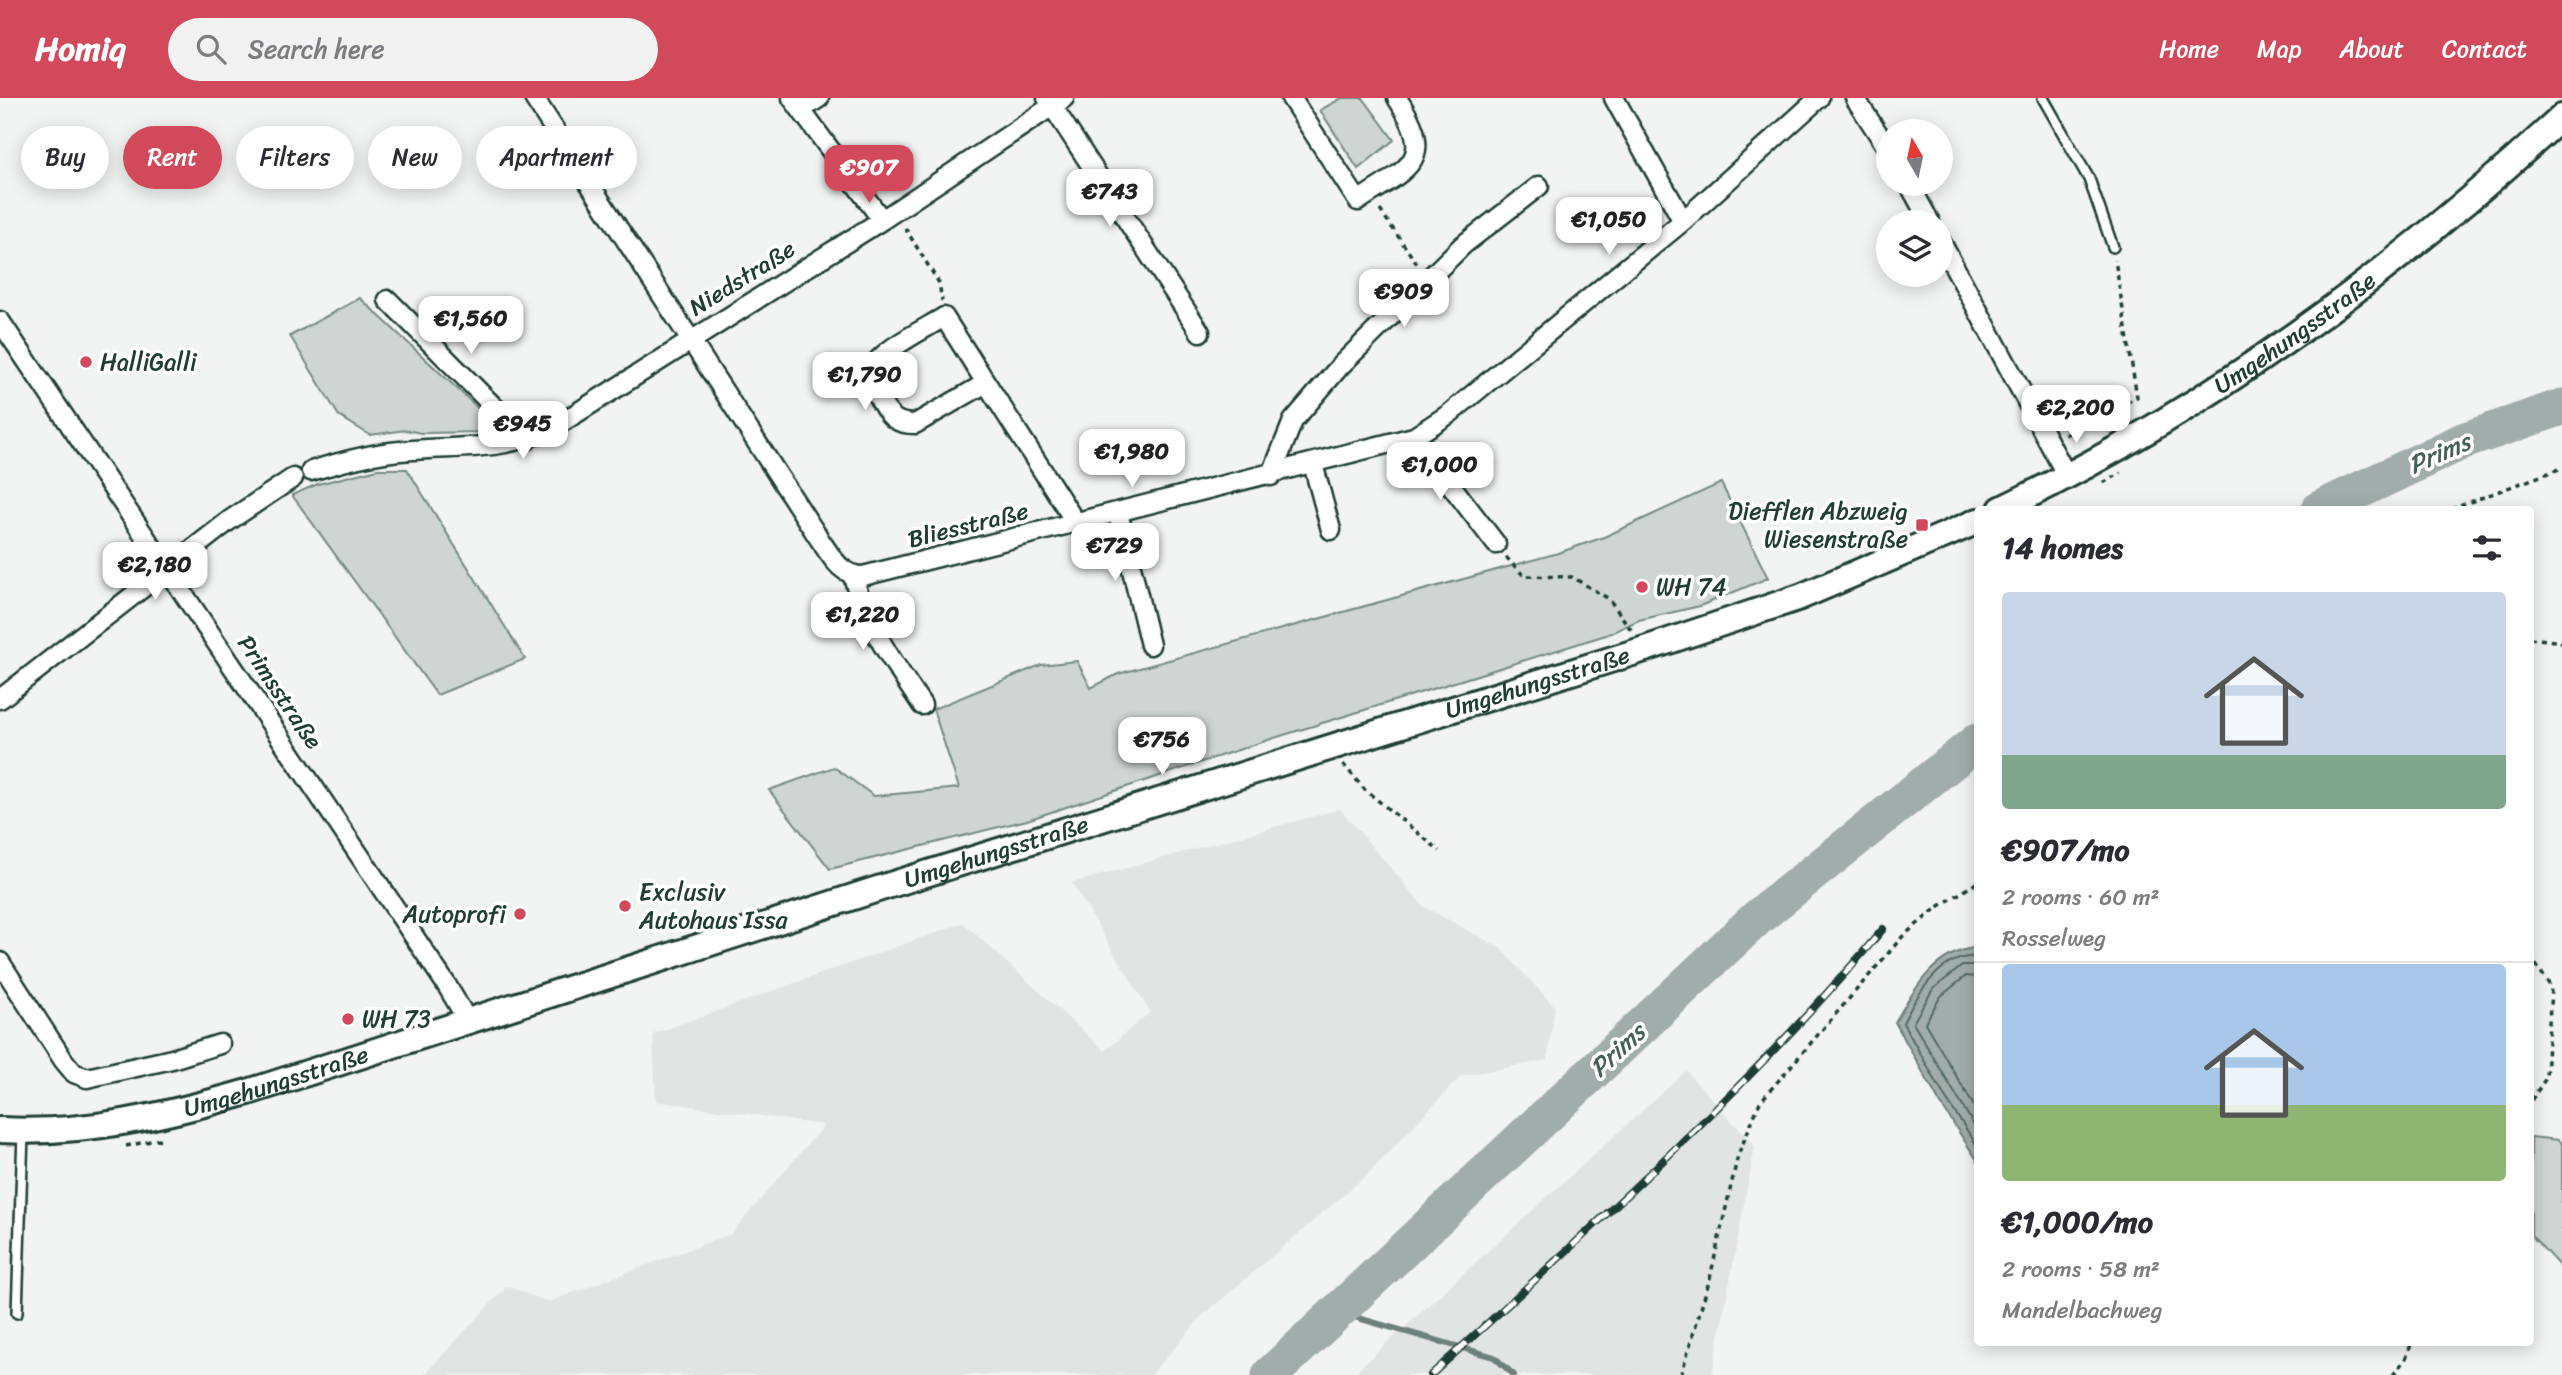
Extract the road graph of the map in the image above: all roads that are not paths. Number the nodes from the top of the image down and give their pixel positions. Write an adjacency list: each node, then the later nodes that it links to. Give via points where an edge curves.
1 (534, 98): 21 (street)
2 (819, 98): 10 (street)
3 (1397, 98): 8 (street, via 1413,121 1417,153 1401,172 1358,201)
4 (1614, 98): 15 (street)
5 (1819, 98): 15 (street, Bliesstraße)
6 (1856, 98): 12 (street)
7 (2043, 98): 16 (lane, via 2089,178)
8 (1294, 99)
9 (1054, 101): 14 (street, Niedstraße); 20 (street)
10 (797, 104): 14 (street)
11 (2562, 117): 28 (main road, Umgehungsstraße, via 2478,194 2323,316 2166,419)
12 (1876, 130)
13 (1539, 186): 27 (street, via 1428,278 1308,401 1281,444)
14 (888, 216): 21 (street, Niedstraße)
15 (1683, 221): 23 (street, Bliesstraße, via 1449,414)
16 (2113, 247)
17 (1953, 264): 28 (street)
18 (388, 300): 24 (street)
19 (0, 321): 36 (street, Primsstraße)
20 (1200, 332)
21 (692, 339): 24 (street, Niedstraße); 37 (street, via 820,540 838,566)
22 (986, 383): 22 (street, via 915,424 901,424 889,416 872,386 870,372 876,359 944,317); 32 (street)
23 (1414, 437): 25 (street, Bliesstraße); 35 (street)
24 (527, 440): 26 (street, Niedstraße, via 505,446 400,451)
25 (1313, 464): 27 (street, Bliesstraße); 34 (street)
26 (311, 471)
27 (1271, 476): 31 (street, Bliesstraße)
28 (2067, 476): 30 (main road, Umgehungsstraße)
29 (293, 478): 36 (street)
30 (2007, 506)
31 (1118, 512): 32 (street, Bliesstraße); 38 (street)
32 (1076, 523): 37 (street, Bliesstraße)
33 (1974, 523): 42 (main road, Umgehungsstraße, via 1800,597 1645,649 887,886)
34 (1331, 530)
35 (1496, 544)
36 (167, 569): 39 (street); 42 (street, Primsstraße)
37 (853, 576): 40 (street, via 876,636)
38 (1150, 645)
39 (0, 699)
40 (922, 705)
41 (0, 962): 43 (street, via 74,1073 88,1078)
42 (469, 1023): 44 (main road, Umgehungsstraße, via 183,1111 71,1129)
43 (220, 1044)
44 (11, 1130): 45 (lane)
45 (17, 1313)

